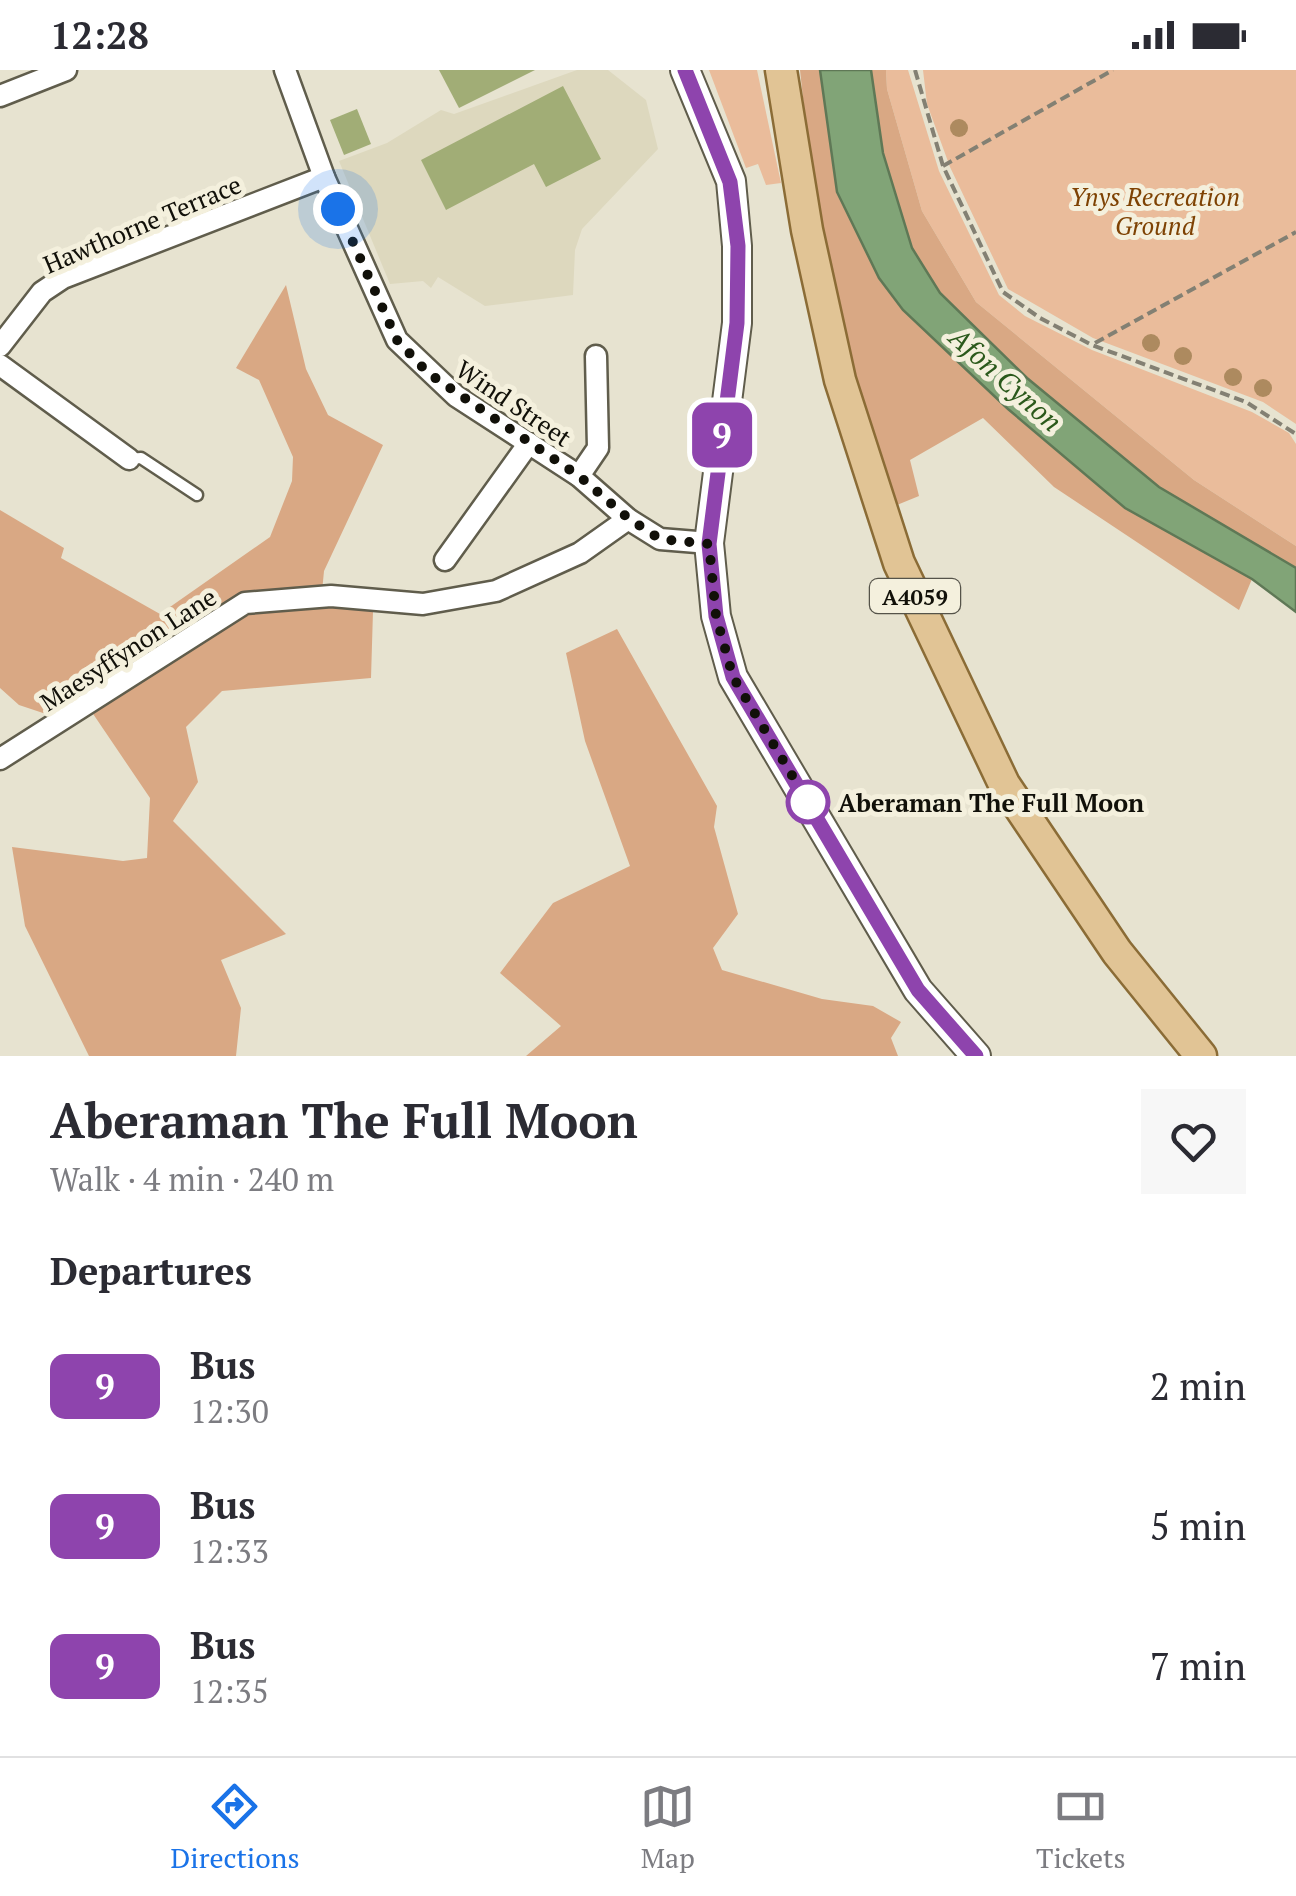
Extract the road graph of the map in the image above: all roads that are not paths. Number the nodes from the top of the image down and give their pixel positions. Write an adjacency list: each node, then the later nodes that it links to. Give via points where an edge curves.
1 (66, 70): 5 (street)
2 (285, 70): 6 (street, Wind Street)
3 (685, 70): 15 (main road, via 730,182 738,246 737,323)
4 (782, 70): 19 (main road, A4059, via 840,380 899,563 1004,784 1117,952)
5 (0, 96)
6 (324, 177): 7 (street, Hawthorne Terrace, via 63,278 42,292); 10 (street, Wind Street, via 397,340 456,396)
7 (0, 346)
8 (596, 356): 12 (street, via 598,448)
9 (0, 365): 11 (street)
10 (529, 443): 12 (street, Wind Street); 16 (street)
11 (129, 459): 13 (lane, via 141,458)
12 (579, 476): 14 (street, Wind Street)
13 (197, 496)
14 (628, 518): 15 (street, Wind Street, via 660,539); 17 (street, Maesyffynon Lane, via 580,552 496,591 423,604 331,596 245,603)
15 (709, 544): 18 (main road, via 716,616 733,677 918,990)
16 (445, 560)
17 (0, 758)
18 (976, 1056)
19 (1200, 1056)

